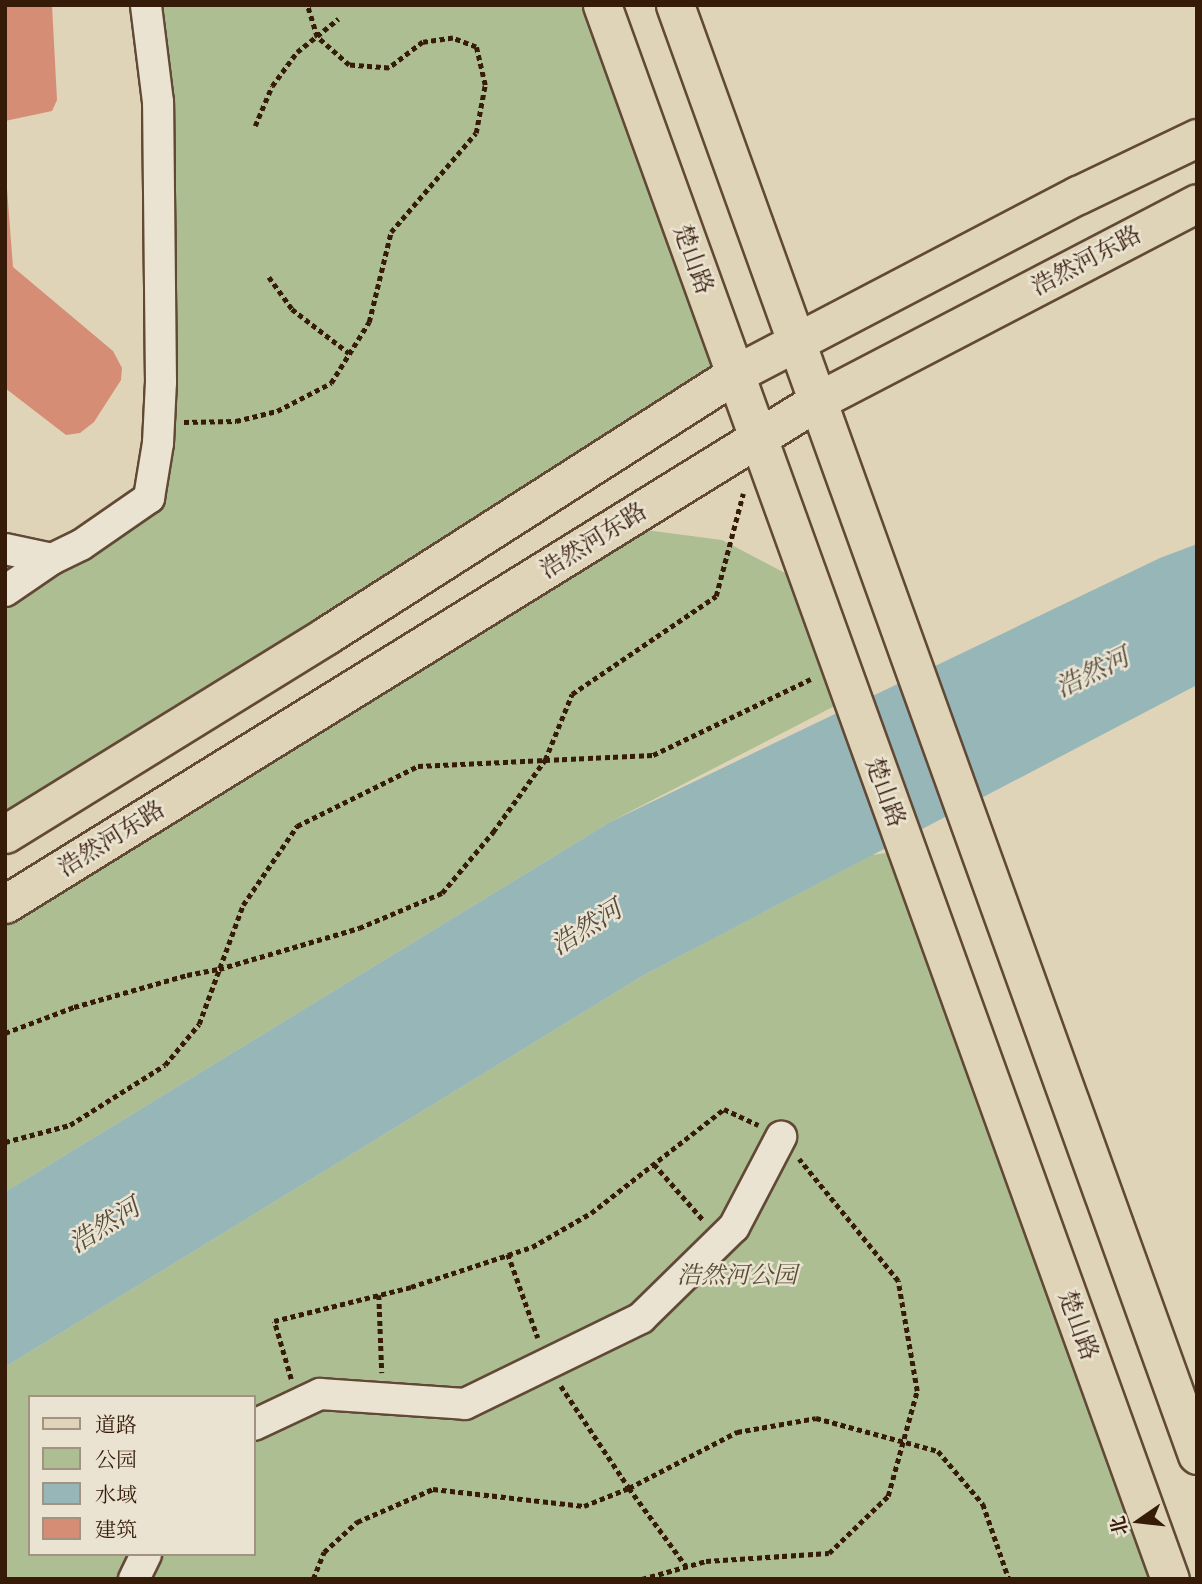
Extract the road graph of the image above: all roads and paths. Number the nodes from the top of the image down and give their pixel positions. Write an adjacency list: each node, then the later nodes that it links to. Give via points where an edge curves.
1 (146, 5): 15 (street, via 158,102)
2 (307, 5): 6 (path)
3 (602, 5): 13 (main road, 楚山路)
4 (676, 5): 11 (main road)
5 (338, 19): 6 (path)
6 (317, 37): 7 (path, via 297,52 272,86); 12 (path, via 349,65 389,68 423,42 453,38 476,47 485,85 477,133 391,232 369,322)
7 (255, 126)
8 (1197, 138): 11 (main road)
9 (1197, 203): 14 (main road, 浩然河东路)
10 (269, 277): 12 (path, via 292,309)
11 (798, 342): 13 (main road); 14 (main road)
12 (349, 354): 15 (path, via 331,383 277,411 236,421)
13 (736, 374): 16 (main road, 楚山路); 23 (main road)
14 (819, 400): 16 (main road, 浩然河东路); 38 (main road)
15 (159, 423): 19 (street, via 149,498 81,545)
16 (758, 437): 21 (main road, 楚山路); 24 (main road, 浩然河东路)
17 (744, 490): 22 (path, via 716,596 572,694)
18 (5, 550): 19 (street)
19 (52, 559): 20 (street)
20 (5, 592)
21 (841, 665): 22 (path, via 653,755); 42 (main road, 楚山路)
22 (545, 760): 25 (path, via 442,893 359,928); 25 (path, via 418,766 297,826 243,905)
23 (5, 834)
24 (5, 904)
25 (219, 970): 26 (path, via 74,1007); 28 (path, via 199,1024 165,1065 70,1125)
26 (5, 1033)
27 (781, 1137): 29 (path, via 724,1109); 30 (street, via 734,1227); 37 (path, via 898,1281 917,1391)
28 (5, 1142)
29 (654, 1164): 30 (path); 31 (path, via 591,1213 532,1247)
30 (721, 1240): 33 (street, via 641,1318)
31 (508, 1254): 32 (path); 33 (path)
32 (379, 1294): 34 (path); 35 (path, via 274,1321)
33 (547, 1364): 34 (street, via 465,1404); 39 (path)
34 (383, 1398): 35 (street, via 320,1394)
35 (298, 1404): 36 (street)
36 (256, 1424)
37 (904, 1440): 39 (path, via 816,1418 737,1432); 41 (path, via 888,1496 830,1553); 46 (path, via 938,1451 983,1504)
38 (1197, 1455)
39 (629, 1488): 41 (path); 44 (path, via 584,1506 433,1489 357,1522 324,1552)
40 (145, 1556): 43 (street)
41 (686, 1566): 45 (path)
42 (1168, 1576)
43 (134, 1579)
44 (313, 1579)
45 (642, 1579)
46 (1009, 1579)

